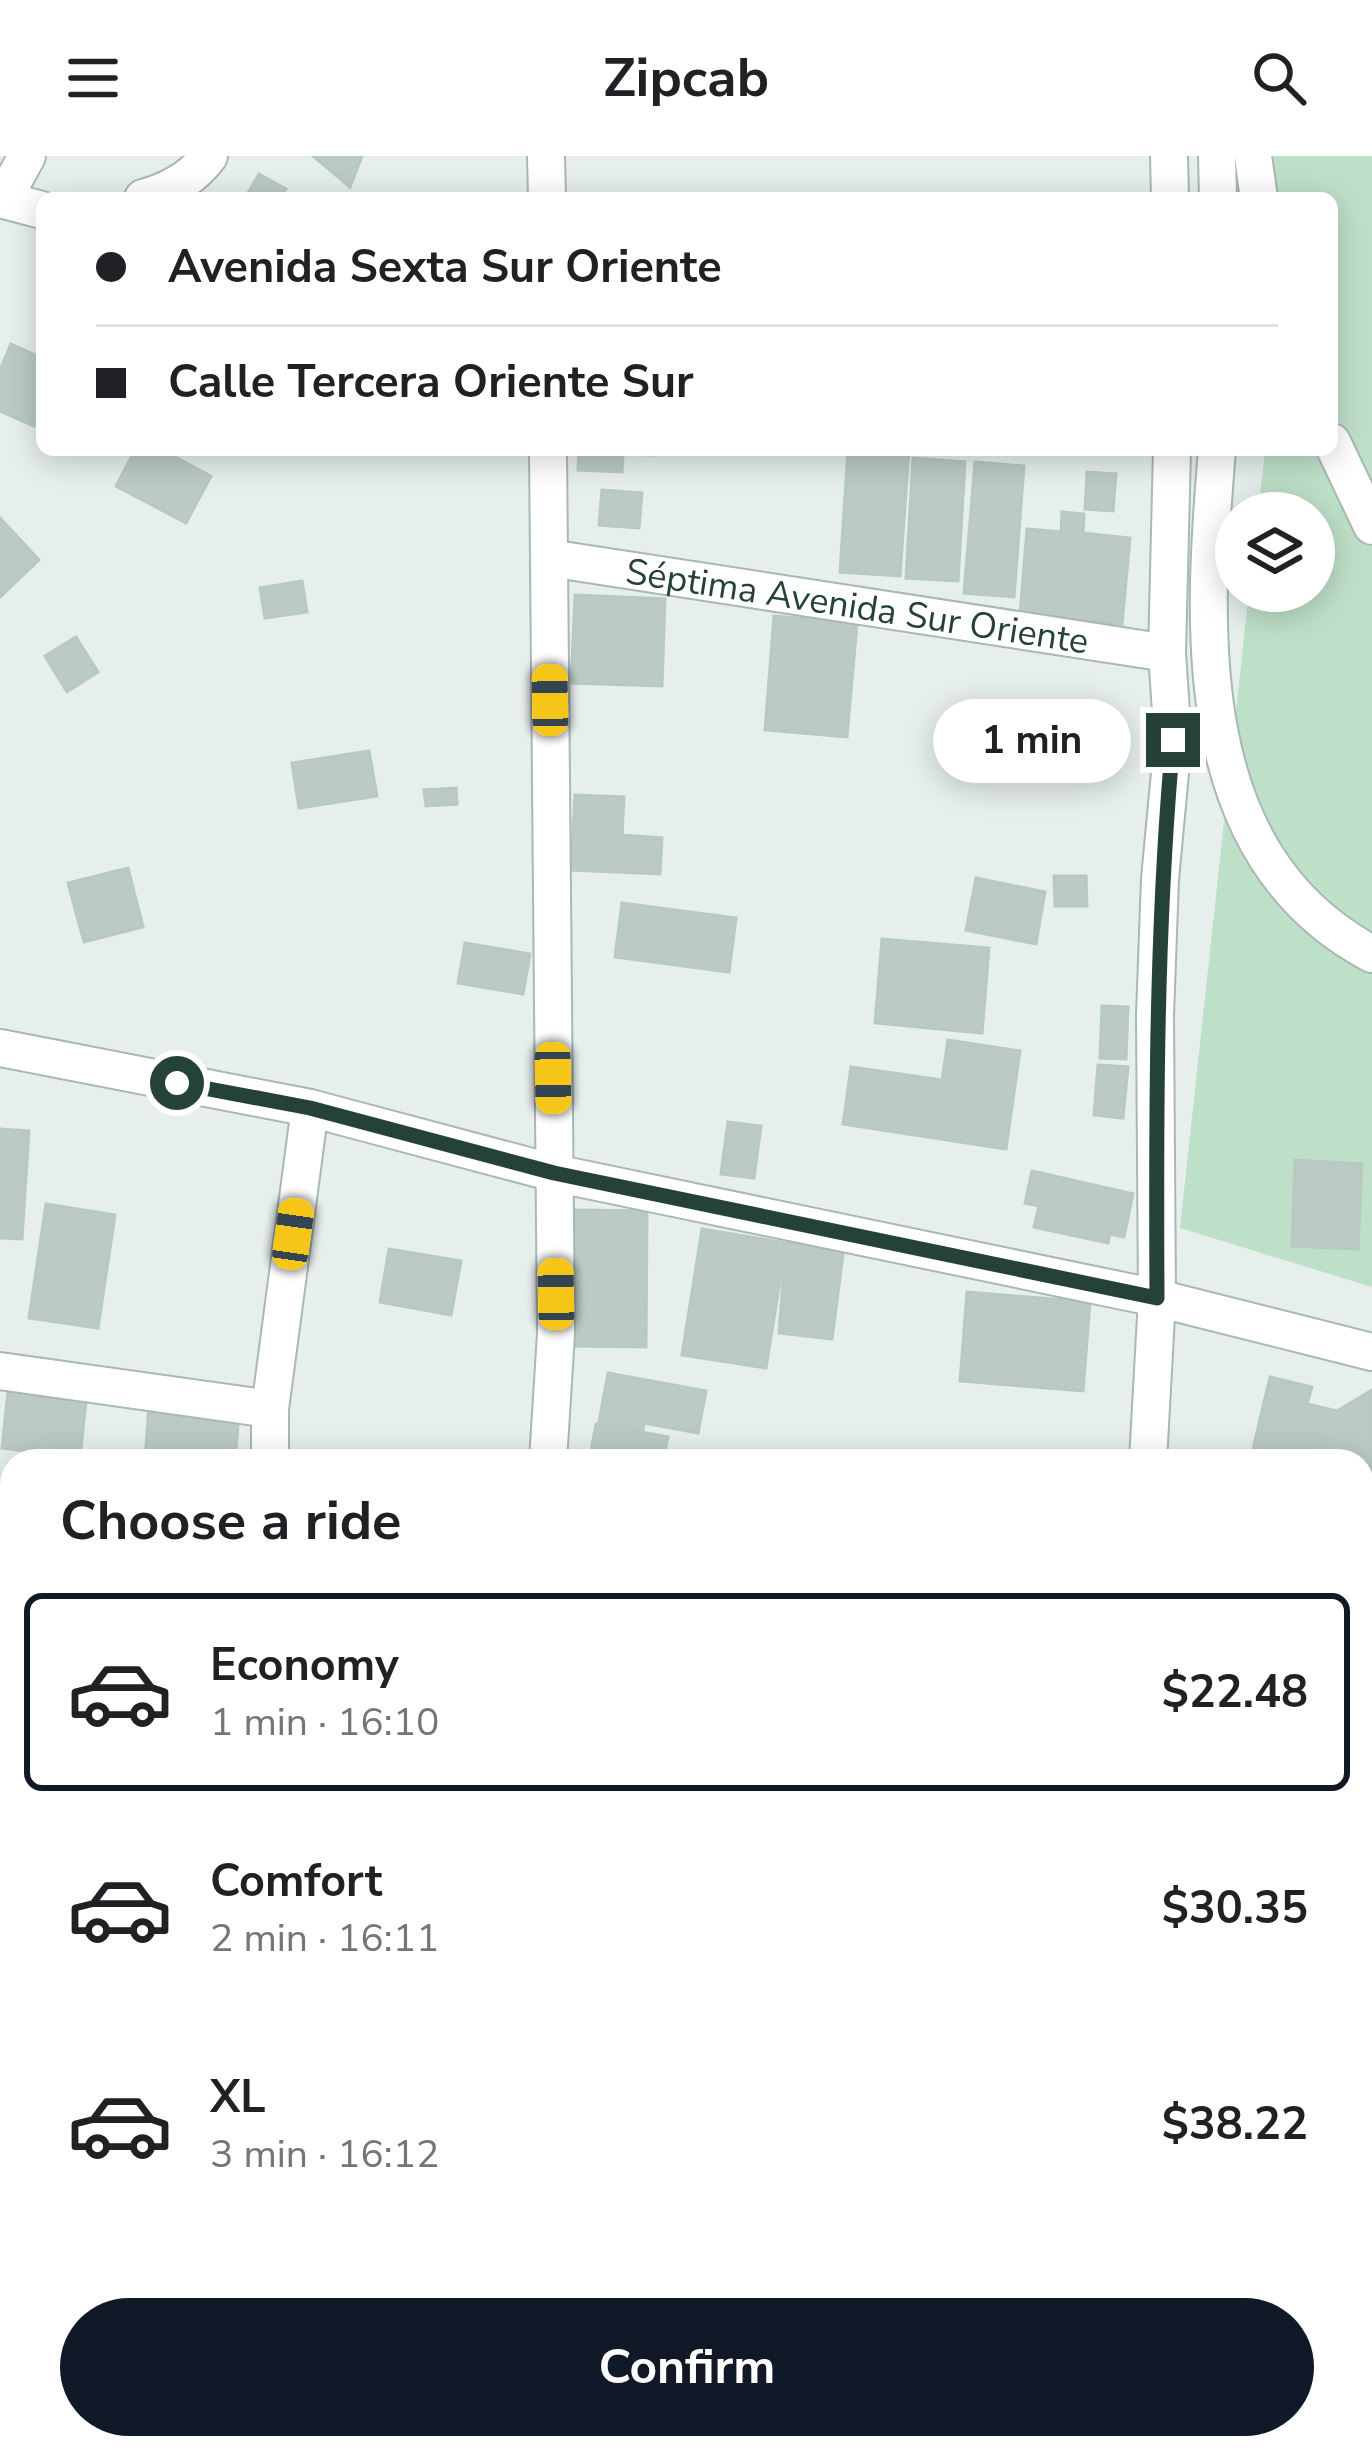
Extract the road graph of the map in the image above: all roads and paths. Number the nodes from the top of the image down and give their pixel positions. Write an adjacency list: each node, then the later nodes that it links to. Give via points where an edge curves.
1 (27, 156): 12 (street)
2 (209, 156): 7 (street)
3 (547, 156): 8 (street)
4 (1169, 156): 9 (street)
5 (1217, 156): 10 (street)
6 (1253, 156): 11 (street)
7 (164, 192)
8 (547, 192)
9 (1170, 192)
10 (1218, 192)
11 (1257, 192)
12 (2, 198): 13 (street)
13 (36, 208)
14 (1338, 455): 18 (street)
15 (548, 456): 19 (street)
16 (1172, 456): 20 (street)
17 (1216, 456): 21 (street, via 1208,551 1212,691 1225,769 1252,836 1293,892 1342,939)
18 (1372, 526)
19 (549, 558): 20 (street, Séptima Avenida Sur Oriente); 24 (street)
20 (1167, 653): 25 (street, via 1173,740 1155,1015)
21 (1372, 954)
22 (0, 1048): 23 (street)
23 (310, 1108): 24 (street); 28 (street)
24 (554, 1173): 25 (street); 30 (street)
25 (1157, 1298): 26 (street); 31 (street)
26 (1372, 1352)
27 (0, 1371): 28 (street)
28 (270, 1408): 29 (street)
29 (270, 1449)
30 (549, 1449)
31 (1149, 1449)

